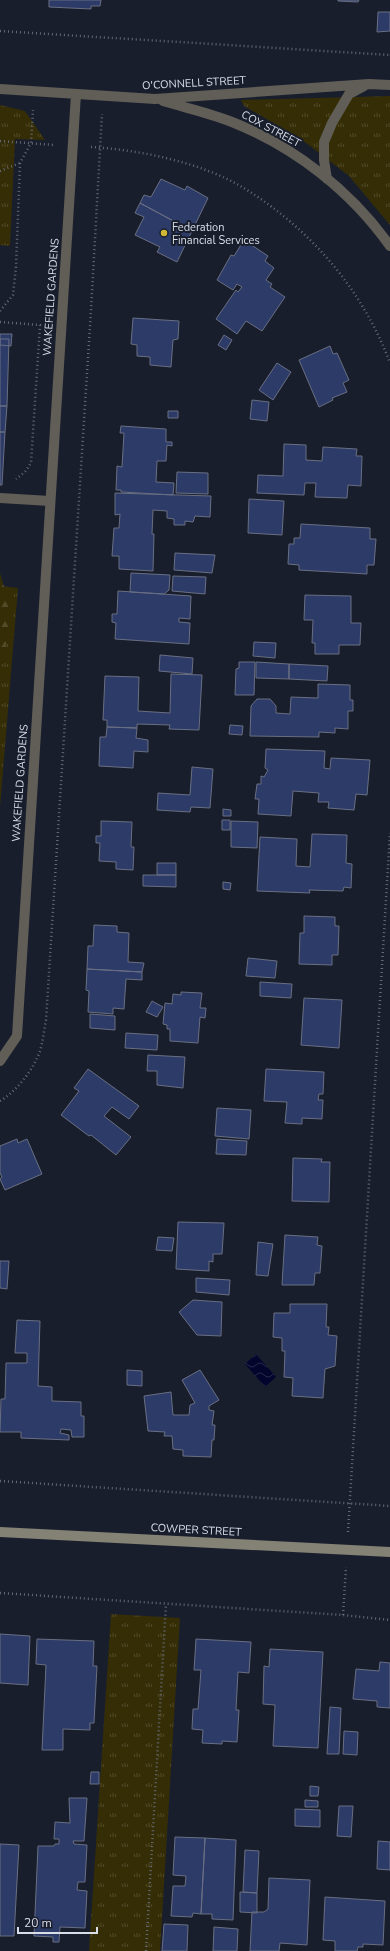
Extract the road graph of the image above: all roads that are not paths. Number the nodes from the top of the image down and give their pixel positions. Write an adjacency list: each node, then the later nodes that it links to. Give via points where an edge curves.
1 (369, 84): 2 (street, O'CONNELL STREET); 5 (street, O'CONNELL STREET); 6 (street, via 349,94 332,123 324,142)
2 (390, 85)
3 (0, 89): 4 (street, O'CONNELL STREET)
4 (76, 94): 5 (street, O'CONNELL STREET); 9 (street, WAKEFIELD GARDENS)
5 (155, 99): 6 (street, COX STREET, via 232,122 287,148)
6 (327, 179): 7 (street, COX STREET, via 352,199)
7 (390, 246)
8 (1, 498): 9 (street)
9 (50, 501): 10 (street, WAKEFIELD GARDENS, via 17,1036)
10 (0, 1061)
11 (0, 1532): 12 (street, COWPER STREET)
12 (390, 1552)

